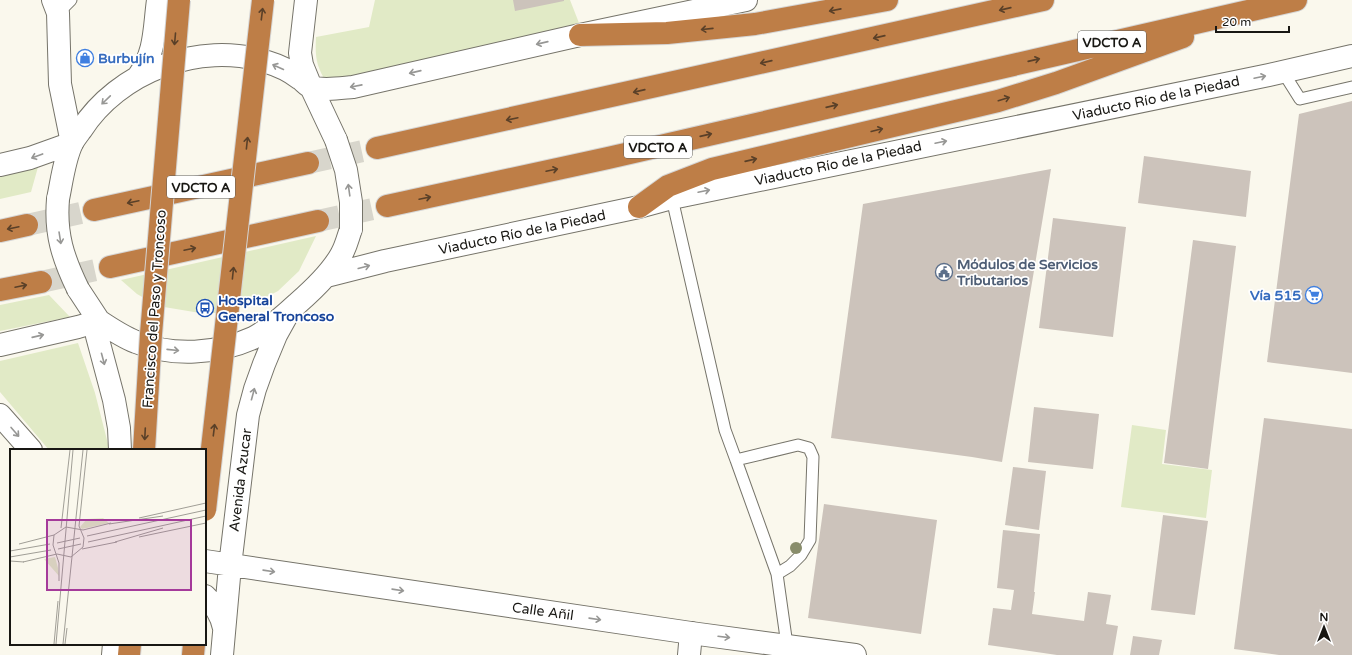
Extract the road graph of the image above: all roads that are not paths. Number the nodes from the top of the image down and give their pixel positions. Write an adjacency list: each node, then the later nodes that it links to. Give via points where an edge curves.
1 (158, 0): 14 (main road, via 152,49)
2 (178, 0): 38 (highway, Francisco del Paso y Troncoso, one-way to 38, bridge)
3 (264, 0): 40 (highway, one-way to 3, bridge)
4 (306, 0): 15 (main road, via 300,53)
5 (746, 0): 11 (main road)
6 (887, 0): 11 (highway, one-way to 11, via 755,24 667,33)
7 (1043, 0): 18 (highway, one-way to 18)
8 (1296, 0): 10 (highway, VDCTO A)
9 (61, 4): 17 (main road, via 60,84)
10 (1248, 11): 21 (highway, one-way to 10, via 712,170 1005,99 1131,57); 22 (highway, VDCTO A, one-way to 10, via 608,158)
11 (580, 35): 15 (main road, one-way to 15, via 353,87)
12 (1352, 56): 13 (main road, Viaducto Río de la Piedad)
13 (1283, 72): 16 (lane, via 1300,99); 21 (main road, Viaducto Río de la Piedad, one-way to 13)
14 (138, 77): 15 (main road, one-way to 14, via 299,77 267,62 228,56 184,60); 17 (main road, one-way to 17, via 109,97 88,118)
15 (311, 87): 29 (main road, one-way to 15, bridge, via 341,255 351,229 351,202 346,170 336,140)
16 (1352, 87)
17 (72, 143): 20 (main road, one-way to 20, via 30,158); 33 (main road, one-way to 33, bridge, via 58,199 59,235 62,252 78,289)
18 (376, 148)
19 (308, 163): 24 (highway, VDCTO A, one-way to 24)
20 (0, 165)
21 (670, 192): 23 (highway); 39 (lane, via 725,430)
22 (386, 206)
23 (639, 207): 29 (main road, Viaducto Río de la Piedad, one-way to 23)
24 (94, 210)
25 (318, 222): 28 (highway, one-way to 25)
26 (27, 225): 27 (highway, one-way to 27)
27 (0, 231)
28 (110, 267)
29 (326, 276): 32 (main road)
30 (41, 282): 31 (highway, one-way to 30)
31 (0, 290)
32 (296, 305): 33 (main road, one-way to 32, via 137,343 159,349 206,350 254,338); 42 (main road, Avenida Azucar, one-way to 32, via 248,414 276,335)
33 (99, 321): 34 (main road, one-way to 33); 37 (main road, one-way to 37, via 97,336 114,400)
34 (0, 345)
35 (0, 415): 36 (main road, one-way to 36)
36 (30, 449)
37 (120, 449)
38 (144, 449)
39 (736, 460): 43 (lane); 43 (lane, via 798,445 809,448 813,457 810,540 801,555)
40 (206, 501)
41 (206, 561): 42 (main road, Calle Añil)
42 (230, 566): 45 (main road, Avenida Azucar); 46 (main road, Calle Añil, one-way to 46)
43 (777, 574): 49 (lane)
44 (206, 597): 45 (main road, via 214,604)
45 (225, 629): 52 (main road, Avenida Azucar)
46 (691, 633): 49 (main road, Calle Añil, one-way to 49); 53 (main road)
47 (114, 645): 50 (main road)
48 (130, 645): 51 (highway)
49 (787, 645): 54 (main road, Calle Añil)
50 (113, 655)
51 (128, 655)
52 (222, 655)
53 (689, 655)
54 (855, 655)

